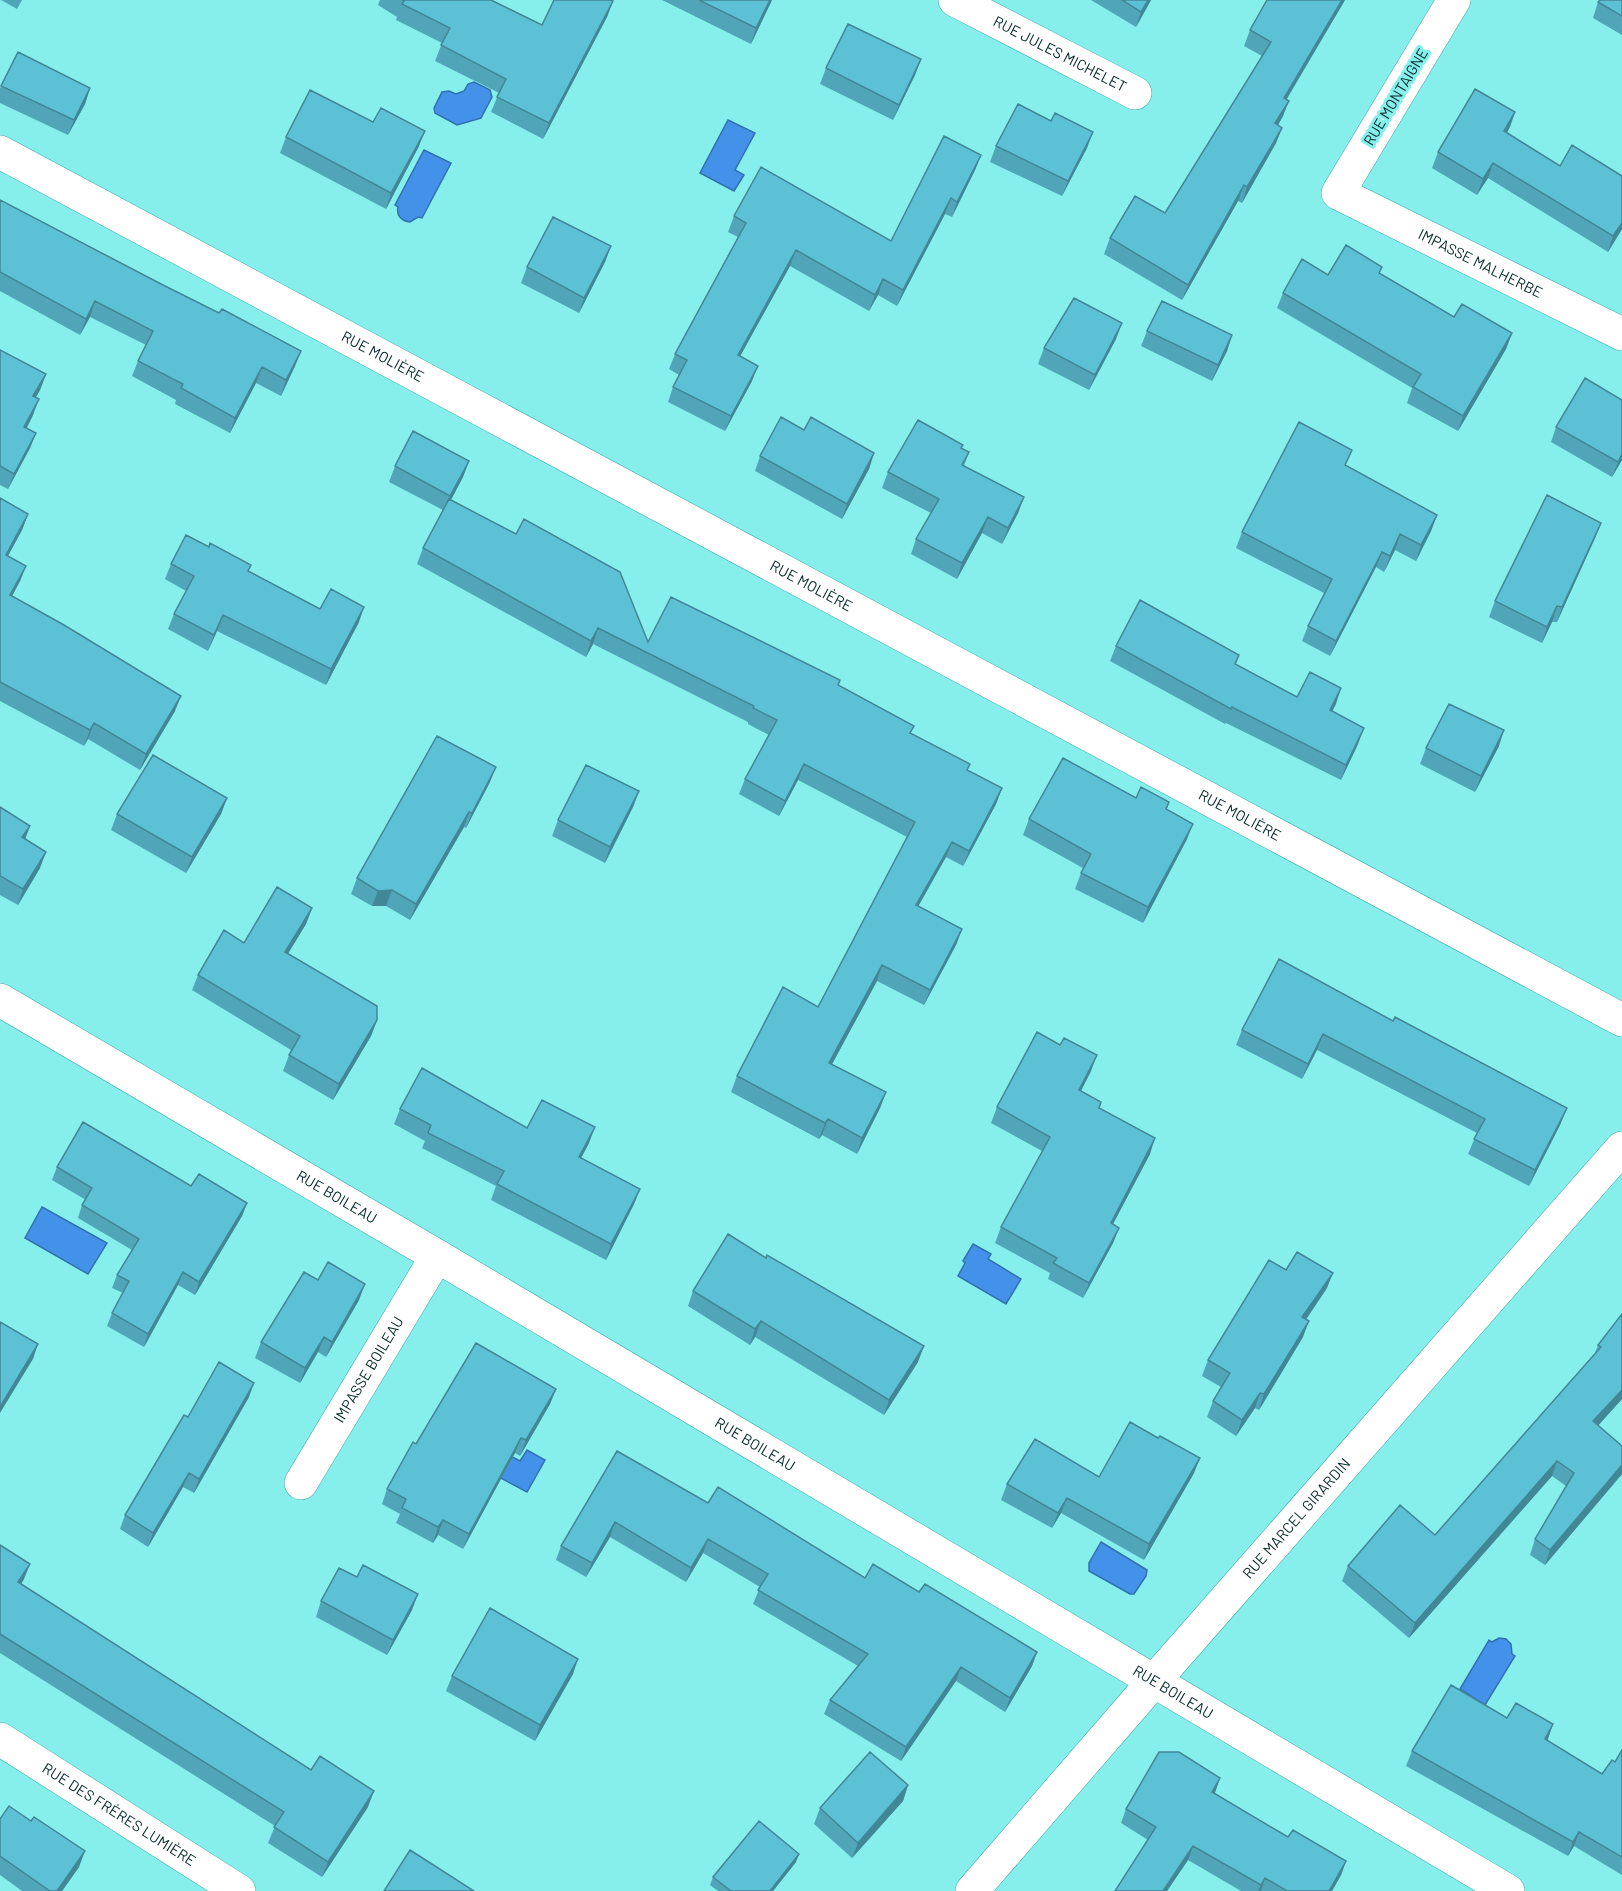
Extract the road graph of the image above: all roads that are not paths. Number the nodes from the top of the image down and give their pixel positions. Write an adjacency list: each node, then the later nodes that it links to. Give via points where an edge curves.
1 (955, 0): 3 (street, RUE JULES MICHELET)
2 (1454, 0): 6 (street, RUE MONTAIGNE)
3 (1006, 11): 4 (street, RUE JULES MICHELET)
4 (1135, 93)
5 (0, 152): 9 (street, RUE MOLIÈRE)
6 (1338, 193): 7 (street, IMPASSE MALHERBE)
7 (1622, 334)
8 (0, 1000): 11 (street, RUE BOILEAU)
9 (1622, 1020)
10 (1622, 1148): 13 (street, RUE MARCEL GIRARDIN)
11 (437, 1256): 12 (street, IMPASSE BOILEAU); 13 (street, RUE BOILEAU)
12 (301, 1482)
13 (1154, 1681): 16 (street, RUE MARCEL GIRARDIN); 17 (street, RUE BOILEAU)
14 (0, 1739): 15 (street, RUE DES FRÈRES LUMIÈRE)
15 (239, 1891)
16 (972, 1891)
17 (1508, 1891)

